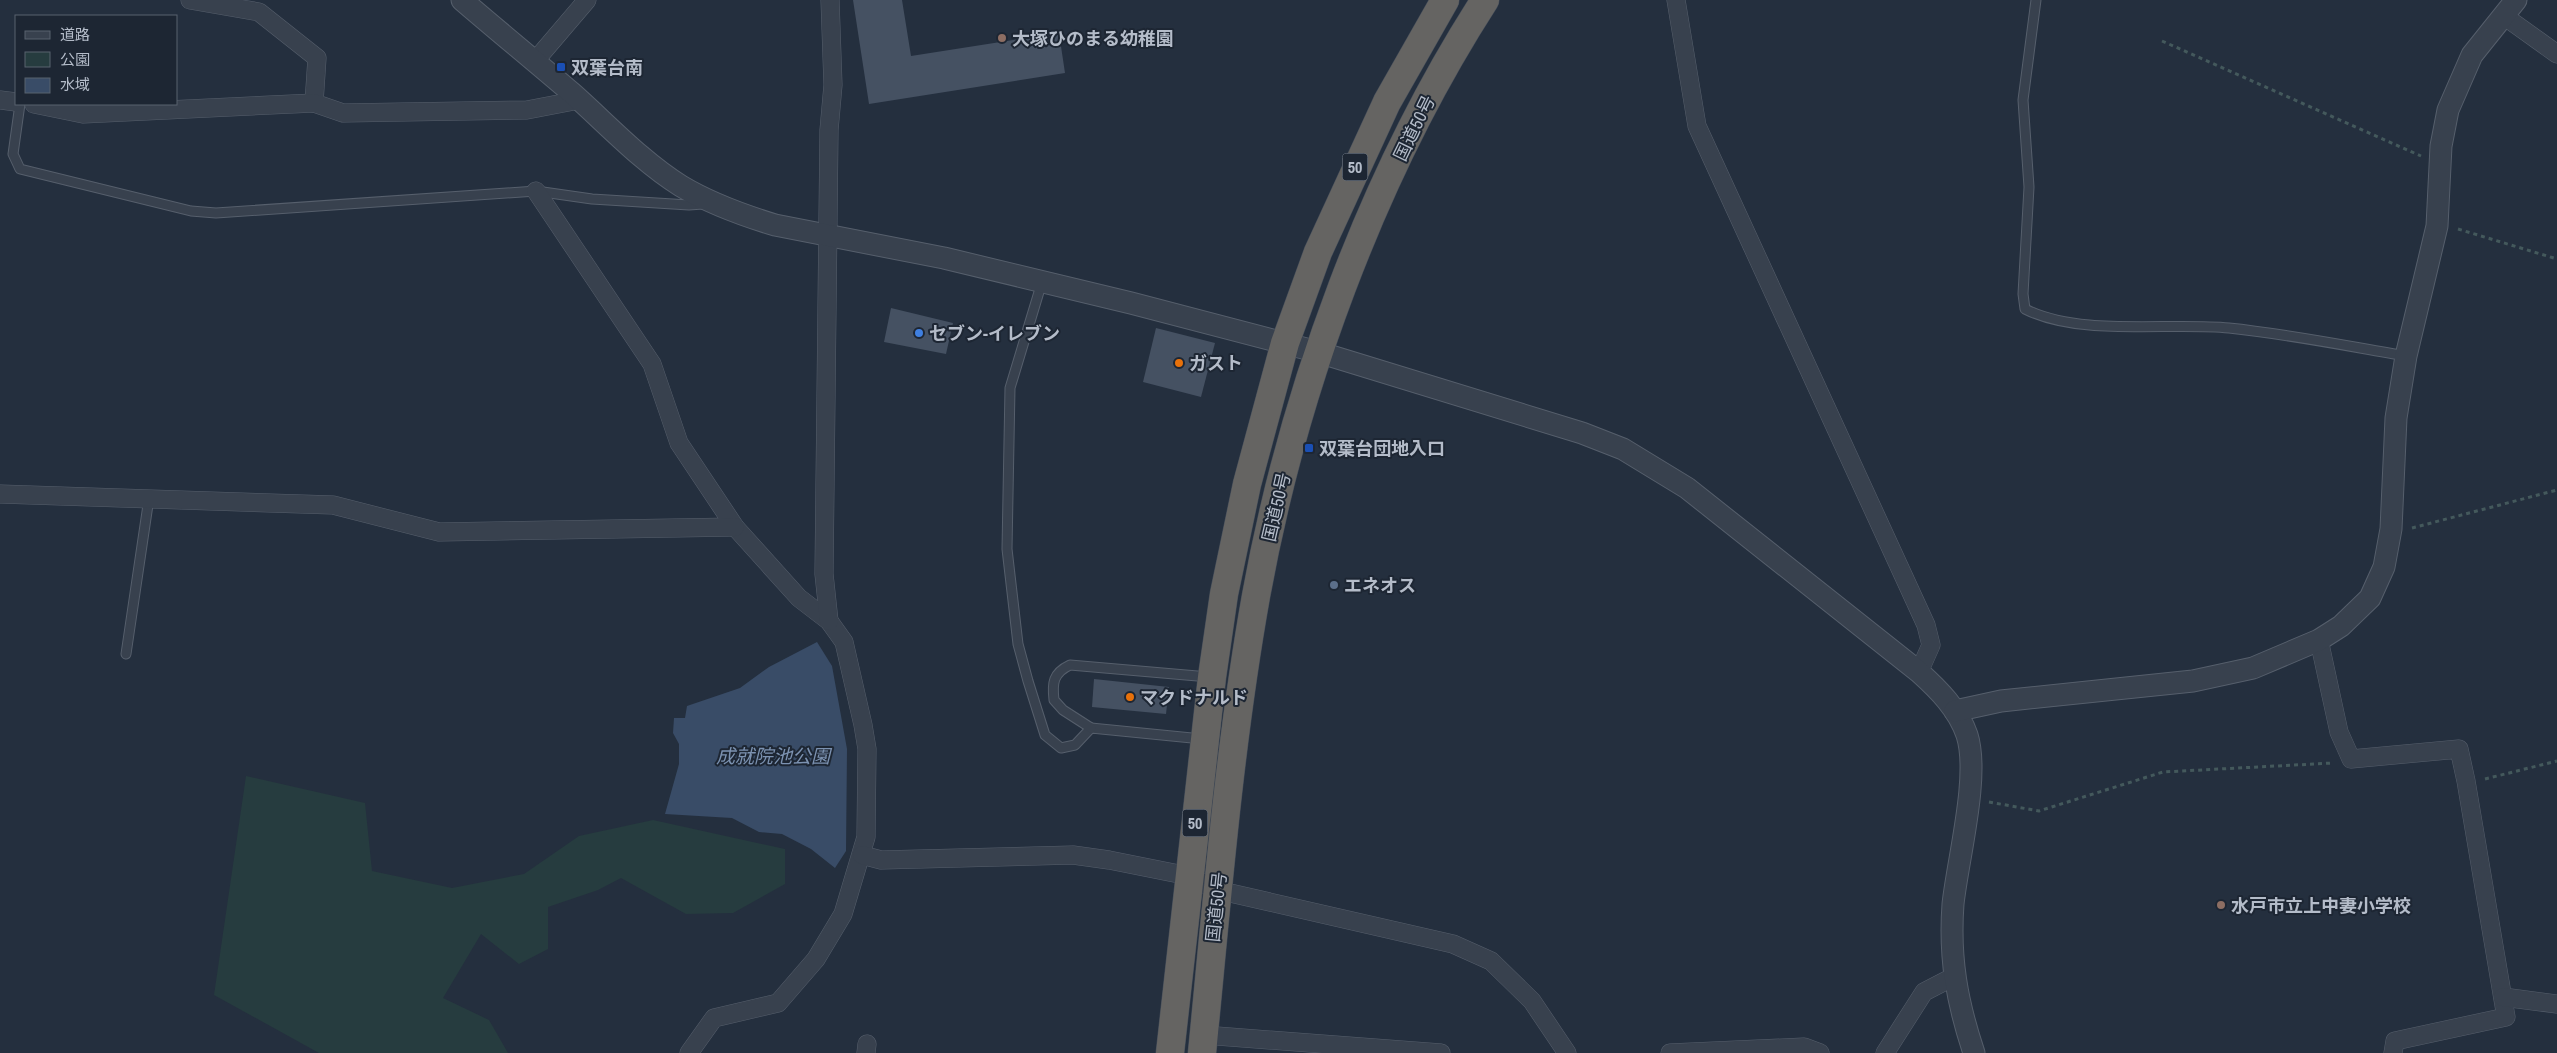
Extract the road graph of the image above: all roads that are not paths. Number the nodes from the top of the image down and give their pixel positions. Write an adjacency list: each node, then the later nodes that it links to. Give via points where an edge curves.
1 (190, 0): 15 (street, via 259,12 317,58)
2 (462, 0): 11 (street)
3 (587, 0): 11 (street)
4 (830, 0): 20 (street, via 833,85)
5 (1445, 0): 22 (highway, 国道50号 / 50, via 1386,102 1347,185 1318,252)
6 (1485, 0): 23 (highway, 国道50号 / 50, via 1446,66 1394,167 1352,262)
7 (1676, 0): 31 (street, via 1697,126 1926,625 1931,645)
8 (2036, 0): 24 (lane, via 2023,100 2029,187 2025,308 2037,314 2092,324 2227,328)
9 (2510, 8): 10 (street); 24 (street, via 2472,55 2448,110 2440,146 2437,226)
10 (2557, 54)
11 (534, 61): 13 (street)
12 (0, 100): 14 (street)
13 (579, 100): 15 (street, via 527,110 343,113); 19 (street, via 648,162 680,186)
14 (15, 102)
15 (314, 103): 17 (street, via 83,114)
16 (20, 105): 18 (lane, via 13,154 20,169 191,211 216,213)
17 (39, 105)
18 (536, 191): 19 (lane, via 689,206); 27 (street, via 652,364 679,443)
19 (711, 203): 20 (street, via 775,225)
20 (828, 235): 21 (street); 28 (street, via 824,574)
21 (1043, 281): 22 (street); 34 (lane, via 1010,388 1007,550 1018,644 1045,735 1061,748 1075,745)
22 (1285, 343): 23 (street); 32 (highway, 国道50号 / 50, via 1243,503 1224,594)
23 (1318, 352): 31 (street, via 1582,433 1623,449 1687,488); 38 (highway, 国道50号 / 50, via 1279,487 1256,595 1242,681)
24 (2406, 356): 29 (street, via 2396,418 2391,529 2384,567 2370,598 2341,626)
25 (0, 494): 26 (street)
26 (149, 498): 27 (street, via 332,505 439,532); 30 (lane)
27 (736, 527): 28 (street, via 798,598)
28 (829, 622): 36 (street, via 844,642 867,749 866,838)
29 (2319, 640): 33 (street, via 2253,668 2226,675 2001,701); 40 (street, via 2339,732 2351,759 2459,750)
30 (126, 654)
31 (1919, 672): 33 (street, via 1940,690)
32 (1212, 677): 34 (lane, via 1070,666 1060,670 1054,677 1054,700 1062,710); 35 (highway, 国道50号 / 50)
33 (1955, 711): 39 (street, via 1966,734 1971,759 1953,905)
34 (1091, 728): 35 (lane)
35 (1204, 739): 37 (highway, 国道50号 / 50)
36 (862, 855): 37 (street, via 881,860 1073,855); 43 (street, via 843,914 816,959 778,1003 714,1018)
37 (1189, 876): 38 (street); 44 (highway, 国道50号 / 50)
38 (1217, 890): 42 (highway, 国道50号 / 50); 46 (street, via 1453,944 1492,961 1532,1000)
39 (1953, 977): 49 (street, via 1924,992); 50 (street)
40 (2503, 997): 41 (street); 51 (street, via 2506,1017 2395,1041)
41 (2557, 1004)
42 (1203, 1044): 45 (street)
43 (689, 1053)
44 (1170, 1053)
45 (1441, 1053)
46 (1567, 1053)
47 (1670, 1053): 48 (street, via 1804,1047)
48 (1820, 1053)
49 (1885, 1053)
50 (1974, 1053)
51 (2394, 1053)

